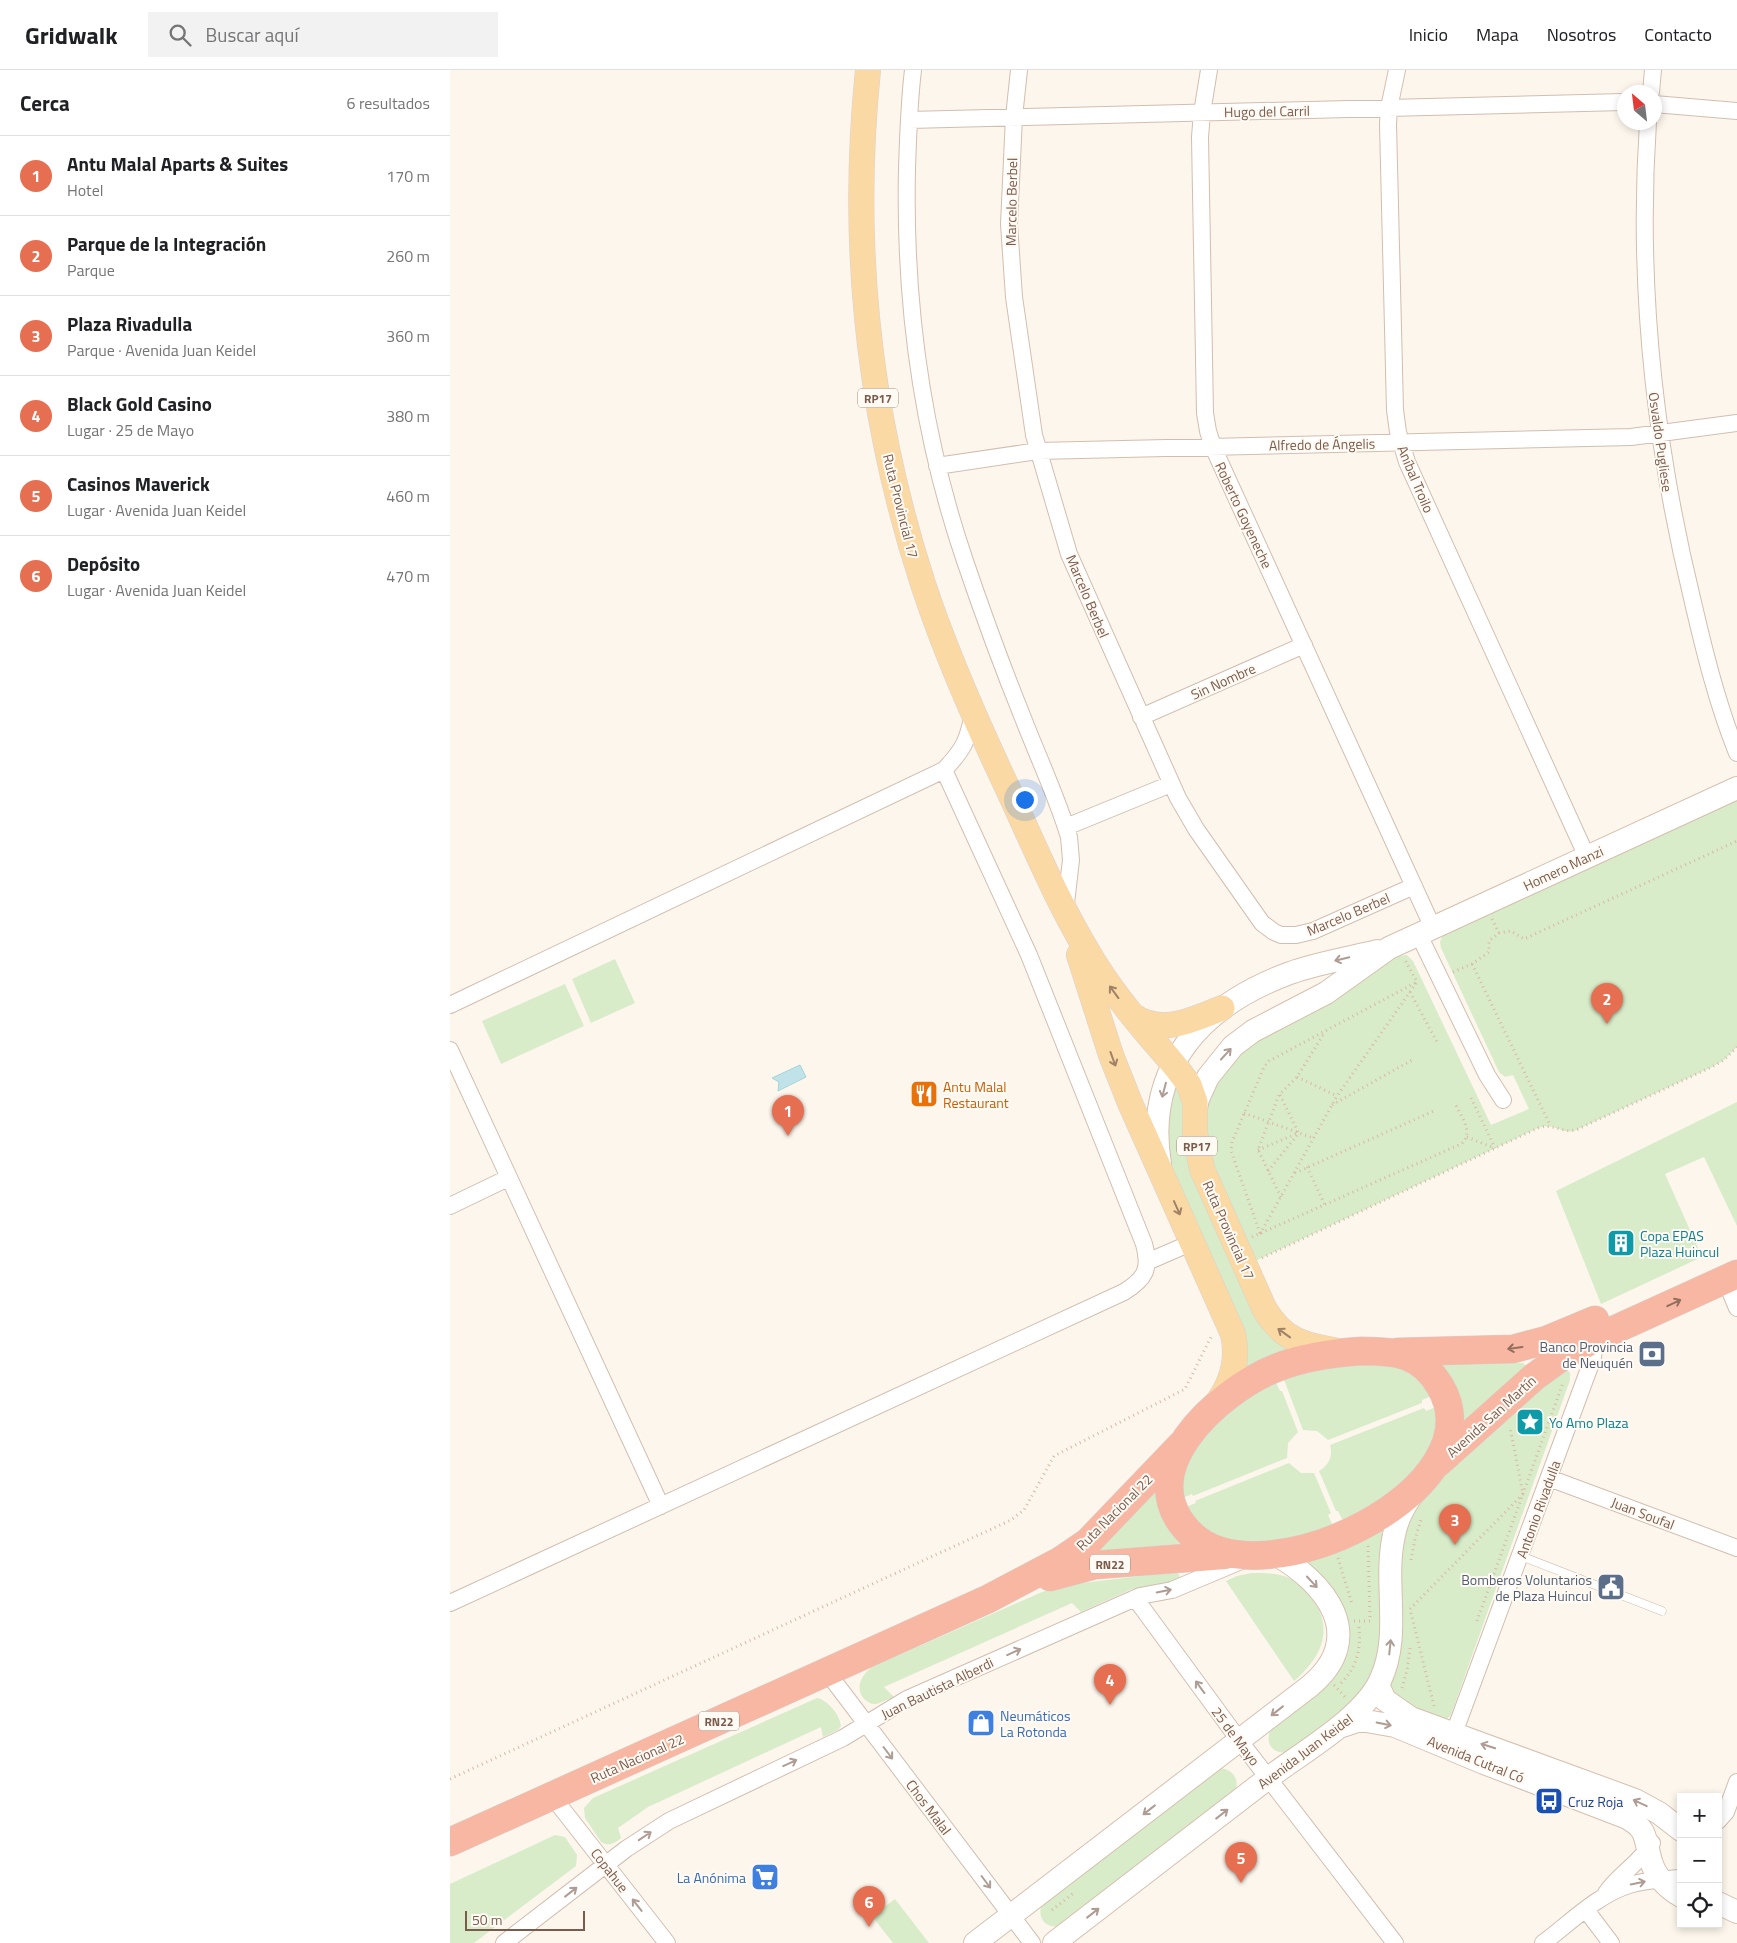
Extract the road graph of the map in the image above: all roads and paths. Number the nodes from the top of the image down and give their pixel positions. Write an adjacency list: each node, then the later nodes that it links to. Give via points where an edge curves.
1 (868, 70): 23 (main road, Ruta Provincial 17 / RP17, via 862,138 861,223 871,360 889,462 913,554)
2 (913, 70): 14 (street)
3 (1019, 70): 13 (street, Marcelo Berbel)
4 (1209, 70): 12 (street, Roberto Goyeneche)
5 (1397, 70): 10 (street, Aníbal Troilo)
6 (1652, 70): 7 (street)
7 (1651, 85)
8 (1617, 102): 10 (street, Hugo del Carril)
9 (1662, 105): 11 (street)
10 (1389, 108): 12 (street, Hugo del Carril); 18 (street, Aníbal Troilo, via 1395,410)
11 (1737, 111)
12 (1202, 113): 13 (street, Hugo del Carril); 19 (street, Roberto Goyeneche, via 1205,413)
13 (1014, 118): 14 (street, Hugo del Carril); 20 (street, Marcelo Berbel, via 1009,224 1011,273 1028,403)
14 (909, 120): 21 (street, via 906,240 910,295 928,424)
15 (1648, 130): 17 (street, Osvaldo Pugliese, via 1647,296)
16 (1737, 423): 17 (street, Alfredo de Ángelis)
17 (1659, 434): 18 (street, Alfredo de Ángelis); 25 (street, Osvaldo Pugliese, via 1691,595)
18 (1400, 442): 19 (street, Alfredo de Ángelis); 31 (street, Aníbal Troilo)
19 (1213, 447): 20 (street, Alfredo de Ángelis); 22 (street, Roberto Goyeneche)
20 (1038, 451): 21 (street, Alfredo de Ángelis); 24 (street, Marcelo Berbel, via 1070,554)
21 (938, 466): 29 (street, via 950,514 982,608)
22 (1304, 645): 24 (street, Sin Nombre); 32 (street, Roberto Goyeneche)
23 (973, 713): 26 (street, via 969,734 960,753); 33 (main road, Ruta Provincial 17 / RP17)
24 (1142, 717): 27 (street, Marcelo Berbel)
25 (1737, 753)
26 (944, 770): 40 (street); 79 (street, via 1029,955 1144,1244)
27 (1171, 784): 29 (street); 32 (street, Marcelo Berbel, via 1210,850 1262,923 1274,932 1296,935 1313,931)
28 (1737, 788): 31 (main road, Homero Manzi)
29 (1066, 827): 33 (street, via 1071,860)
30 (1737, 841): 36 (path, via 1524,939 1512,931 1498,933 1489,941 1489,952)
31 (1587, 857): 34 (main road, Homero Manzi)
32 (1414, 886): 34 (street, Roberto Goyeneche)
33 (1065, 913): 42 (main road, Ruta Provincial 17 / RP17, one-way to 33, via 1099,971); 70 (main road, Ruta Provincial 17 / RP17, one-way to 70, via 1117,1072)
34 (1426, 931): 35 (main road, Homero Manzi); 53 (street, Roberto Goyeneche, via 1487,1075)
35 (1394, 954): 38 (path, via 1408,963); 41 (main road, Homero Manzi, one-way to 41, via 1291,973); 57 (main road, Homero Manzi, one-way to 35, via 1208,1077 1233,1046)
36 (1472, 964): 37 (path); 60 (path)
37 (1453, 972)
38 (1417, 982): 39 (path); 43 (path)
39 (1410, 992): 44 (path); 51 (path)
40 (450, 1005)
41 (1222, 1008): 42 (main road, via 1167,1026 1144,1023); 48 (main road, Homero Manzi, via 1196,1031)
42 (1131, 1014): 48 (main road, Ruta Provincial 17 / RP17)
43 (1325, 1031): 49 (path); 58 (path, via 1267,1063)
44 (1437, 1042)
45 (1737, 1047): 60 (path, via 1716,1065 1578,1129 1570,1132)
46 (450, 1050): 69 (street)
47 (1412, 1060): 54 (path)
48 (1173, 1064): 57 (main road, Ruta Provincial 17 / RP17, via 1193,1093); 70 (main road, Homero Manzi, one-way to 70, via 1158,1122 1159,1156)
49 (1297, 1077): 50 (path); 51 (path)
50 (1280, 1095): 59 (path); 61 (path)
51 (1337, 1096): 54 (path)
52 (1472, 1098): 64 (path)
53 (1503, 1100)
54 (1332, 1105): 63 (path)
55 (1456, 1105): 62 (path, via 1467,1128)
56 (1436, 1110): 66 (path)
57 (1195, 1112): 84 (main road, Ruta Provincial 17 / RP17, one-way to 57, via 1300,1343 1285,1335 1270,1319 1202,1169 1195,1133)
58 (1244, 1113): 59 (path); 74 (path, via 1231,1151)
59 (1269, 1122): 61 (path); 65 (path)
60 (1550, 1126): 64 (path, via 1538,1128)
61 (1299, 1133): 63 (path); 65 (path); 67 (path)
62 (1467, 1137): 64 (path); 72 (path, via 1456,1146)
63 (1313, 1138): 68 (path)
64 (1495, 1148): 78 (path)
65 (1258, 1150): 67 (path)
66 (1307, 1167): 68 (path); 72 (path)
67 (1268, 1171): 71 (path)
68 (1294, 1173): 71 (path)
69 (508, 1178): 73 (street); 93 (street)
70 (1164, 1180): 76 (main road, Ruta Provincial 17 / RP17, one-way to 76)
71 (1281, 1197): 74 (path)
72 (1325, 1205): 74 (path)
73 (450, 1206)
74 (1260, 1234): 75 (path)
75 (1245, 1241)
76 (1192, 1242): 79 (street); 87 (main road, Ruta Provincial 17 / RP17, via 1227,1317 1235,1343 1235,1363 1229,1382)
77 (1737, 1254): 83 (highway, Avenida San Martín / RN22)
78 (1254, 1261)
79 (1147, 1262): 93 (street, via 1146,1272 1140,1280 1124,1292)
80 (1731, 1276): 81 (street); 83 (highway, Avenida San Martín / RN22, one-way to 80)
81 (1737, 1308)
82 (1215, 1331): 121 (path, via 1186,1389 1054,1456 1024,1510 1011,1520)
83 (1589, 1332): 85 (highway, Avenida San Martín / RN22, one-way to 85, via 1513,1349); 90 (highway, Avenida San Martín / RN22); 91 (street, Antonio Rivadulla, via 1593,1358)
84 (1347, 1352): 85 (highway, RN22); 87 (highway, RN22, via 1276,1368 1249,1382)
85 (1395, 1352): 90 (highway, RN22, via 1418,1361 1428,1369 1447,1403 1447,1440)
86 (1559, 1381): 92 (path, via 1566,1375)
87 (1211, 1411): 89 (highway, RN22)
88 (1502, 1432): 92 (path, via 1509,1426)
89 (1181, 1445): 96 (highway, RN22, via 1169,1484 1176,1515 1186,1529 1210,1548); 100 (highway, Ruta Nacional 22 / RN22, via 1088,1542 1053,1565)
90 (1428, 1473): 96 (highway, RN22, via 1390,1509 1348,1534 1312,1546); 112 (main road, Avenida Juan Keidel, one-way to 90, via 1391,1644 1394,1534 1404,1508)
91 (1549, 1478): 95 (street, Juan Soufal); 97 (street, Antonio Rivadulla)
92 (1523, 1494): 103 (path); 106 (path)
93 (661, 1506): 102 (street)
94 (1421, 1519): 98 (path)
95 (1737, 1548)
96 (1255, 1554): 99 (street, Juan Bautista Alberdi, one-way to 96, via 1179,1588); 100 (highway, Ruta Nacional 22 / RN22, via 1095,1565 1064,1572); 118 (main road, one-way to 118, via 1299,1569 1312,1581 1336,1621 1338,1645 1333,1661 1323,1674)
97 (1521, 1556): 104 (lane); 119 (street, Antonio Rivadulla)
98 (1410, 1569)
99 (1135, 1598): 116 (street, Juan Bautista Alberdi, one-way to 99, via 907,1699); 118 (street, 25 de Mayo, one-way to 99)
100 (988, 1599): 110 (highway, Ruta Nacional 22 / RN22)
101 (1410, 1599): 103 (path)
102 (450, 1603)
103 (1410, 1609): 108 (path); 115 (path)
104 (1662, 1611)
105 (1377, 1621): 107 (path)
106 (1477, 1621)
107 (1347, 1622)
108 (1410, 1633)
109 (1410, 1642): 113 (path)
110 (827, 1672): 116 (street, Chos Malal); 123 (highway, Ruta Nacional 22 / RN22)
111 (1331, 1681): 114 (path)
112 (1378, 1684): 117 (main road, Avenida Juan Keidel, via 1355,1713); 119 (main road, Avenida Cutral Có, via 1385,1700 1393,1707)
113 (1400, 1696)
114 (1351, 1704)
115 (1434, 1709)
116 (866, 1724): 128 (street, Juan Bautista Alberdi, one-way to 116, via 669,1821 832,1744); 135 (street, Chos Malal, one-way to 135)
117 (1336, 1728): 119 (main road, Avenida Cutral Có, one-way to 119, via 1357,1722 1379,1722); 120 (main road, Avenida Juan Keidel)
118 (1239, 1740): 120 (street, 25 de Mayo); 135 (main road, one-way to 135)
119 (1451, 1741): 125 (main road, Avenida Cutral Có, one-way to 119, via 1635,1800 1491,1746); 129 (main road, Avenida Cutral Có, via 1625,1816 1641,1828)
120 (1268, 1778): 140 (main road, Avenida Juan Keidel, one-way to 120); 141 (street, 25 de Mayo)
121 (450, 1779)
122 (1737, 1782): 124 (street)
123 (552, 1796): 127 (highway, Ruta Nacional 22 / RN22); 128 (street, Copahue)
124 (1722, 1816)
125 (1677, 1827)
126 (1677, 1830): 129 (main road, Avenida Cutral Có, via 1663,1832)
127 (450, 1842)
128 (606, 1865): 136 (street, Juan Bautista Alberdi, one-way to 128); 137 (street, Copahue, one-way to 128)
129 (1664, 1868): 130 (street, one-way to 129); 130 (street, via 1618,1877)
130 (1601, 1899): 133 (street)
131 (1722, 1905): 134 (main road)
132 (1722, 1909): 134 (main road)
133 (1586, 1910): 142 (street); 143 (street)
134 (1737, 1912)
135 (1011, 1916): 138 (main road); 139 (street, Chos Malal)
136 (504, 1943)
137 (667, 1943)
138 (975, 1943)
139 (1032, 1943)
140 (1054, 1943)
141 (1395, 1943)
142 (1544, 1943)
143 (1611, 1943)

